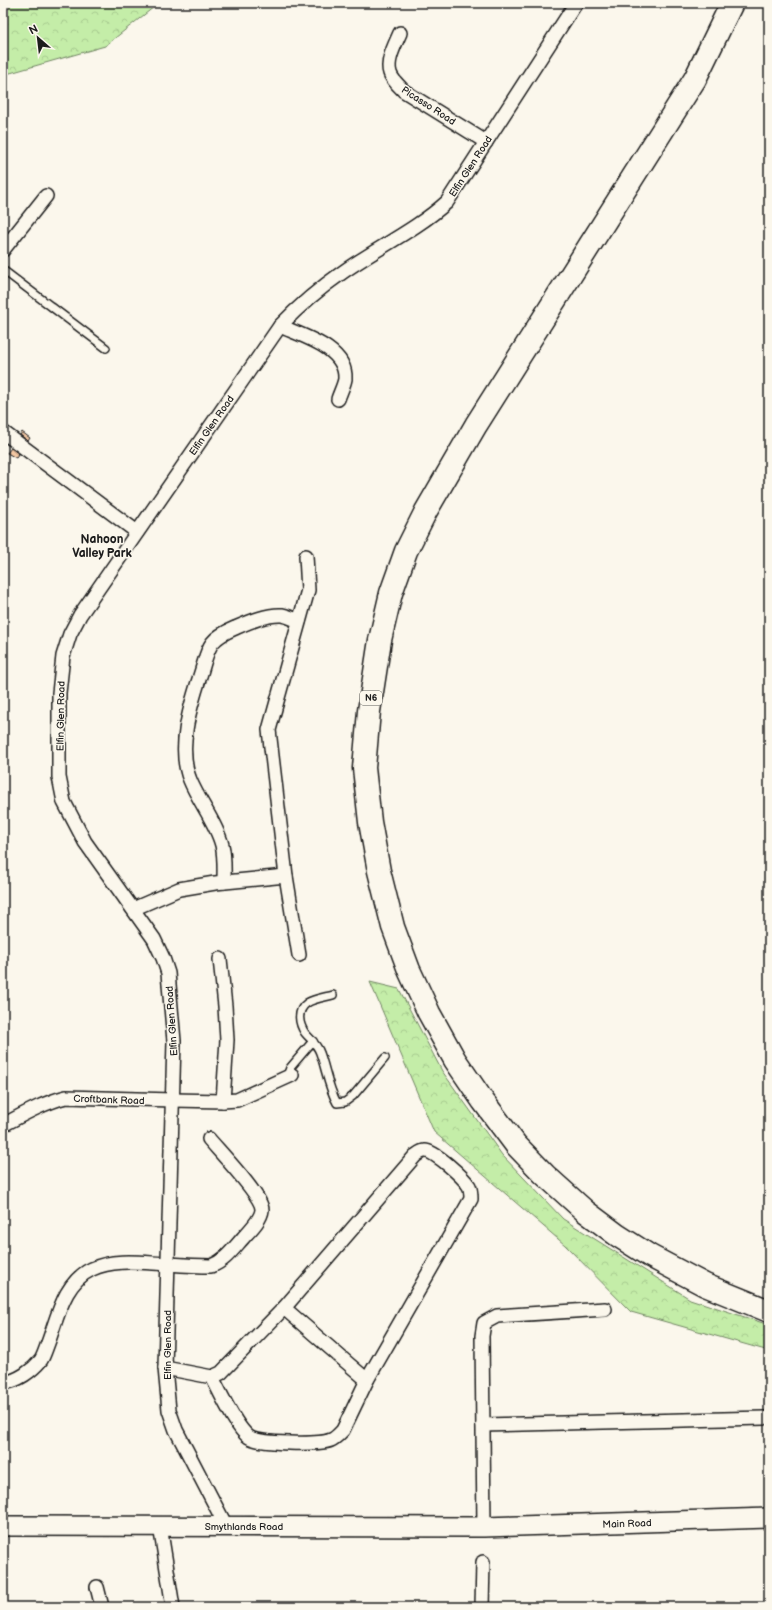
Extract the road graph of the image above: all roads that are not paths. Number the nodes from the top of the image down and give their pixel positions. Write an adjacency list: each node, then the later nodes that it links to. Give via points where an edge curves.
1 (576, 3): 4 (street, Elfin Glen Road)
2 (732, 3): 31 (highway, N6, via 695,79 476,425 406,551 391,593 380,640 368,711 364,768 370,822 393,926 409,970 429,1013 455,1060 483,1101 516,1145 545,1175 585,1211 617,1235 705,1286)
3 (400, 33): 4 (street, Picasso Road, via 391,55 390,75 404,91)
4 (486, 142): 8 (street, Elfin Glen Road, via 448,202 433,215 343,272 300,305)
5 (46, 196): 6 (street)
6 (3, 250)
7 (3, 270): 9 (lane)
8 (280, 326): 10 (street, via 324,345 341,362 345,380); 12 (street, Elfin Glen Road)
9 (106, 348)
10 (338, 399)
11 (3, 432): 12 (street)
12 (137, 532): 17 (street, Elfin Glen Road, via 80,615 70,634 63,656 58,693 59,777 64,802 84,842)
13 (306, 556): 14 (street, via 308,590)
14 (299, 621): 15 (street, via 269,730); 16 (street, via 281,615 272,616 217,636 210,646 194,693 185,739 186,760 190,779 223,847)
15 (286, 876): 16 (street); 18 (street)
16 (224, 882): 17 (street, via 178,890)
17 (133, 909): 24 (street, Elfin Glen Road, via 154,939 168,973 174,1041)
18 (299, 956)
19 (220, 959): 25 (street, via 227,1040)
20 (333, 995): 21 (lane, via 307,1003 299,1014 299,1023)
21 (313, 1041): 22 (lane, via 320,1051 331,1092 337,1102 345,1102 353,1096); 23 (lane, via 290,1068)
22 (385, 1058)
23 (289, 1077): 25 (street, Croftbank Road, via 237,1100)
24 (173, 1100): 25 (street, Croftbank Road); 26 (street, Croftbank Road, via 66,1097 36,1107); 28 (street, Elfin Glen Road)
25 (223, 1101)
26 (3, 1125)
27 (208, 1140): 28 (street, via 253,1191 262,1209 261,1216 217,1264)
28 (168, 1264): 32 (street, Elfin Glen Road); 35 (street, via 108,1264 78,1277 64,1298 42,1359 28,1373 11,1382)
29 (284, 1308): 33 (street, via 221,1373); 34 (street); 34 (street, via 414,1156 425,1150 441,1159 468,1185 471,1199)
30 (605, 1309): 37 (street, via 497,1316 484,1323)
31 (769, 1311)
32 (165, 1368): 33 (street); 41 (street, Elfin Glen Road, via 169,1410 176,1430)
33 (212, 1377): 34 (street, via 241,1429 249,1437 268,1442 332,1440 343,1430)
34 (367, 1380)
35 (3, 1383)
36 (764, 1418): 37 (street)
37 (483, 1425): 42 (street)
38 (769, 1518): 42 (main road, Main Road)
39 (3, 1526): 40 (main road, Smythlands Road)
40 (160, 1526): 41 (main road, Smythlands Road); 46 (street)
41 (226, 1526): 42 (main road, Smythlands Road)
42 (484, 1527)
43 (482, 1562): 47 (street)
44 (97, 1587): 45 (street)
45 (102, 1607)
46 (173, 1607)
47 (482, 1607)

